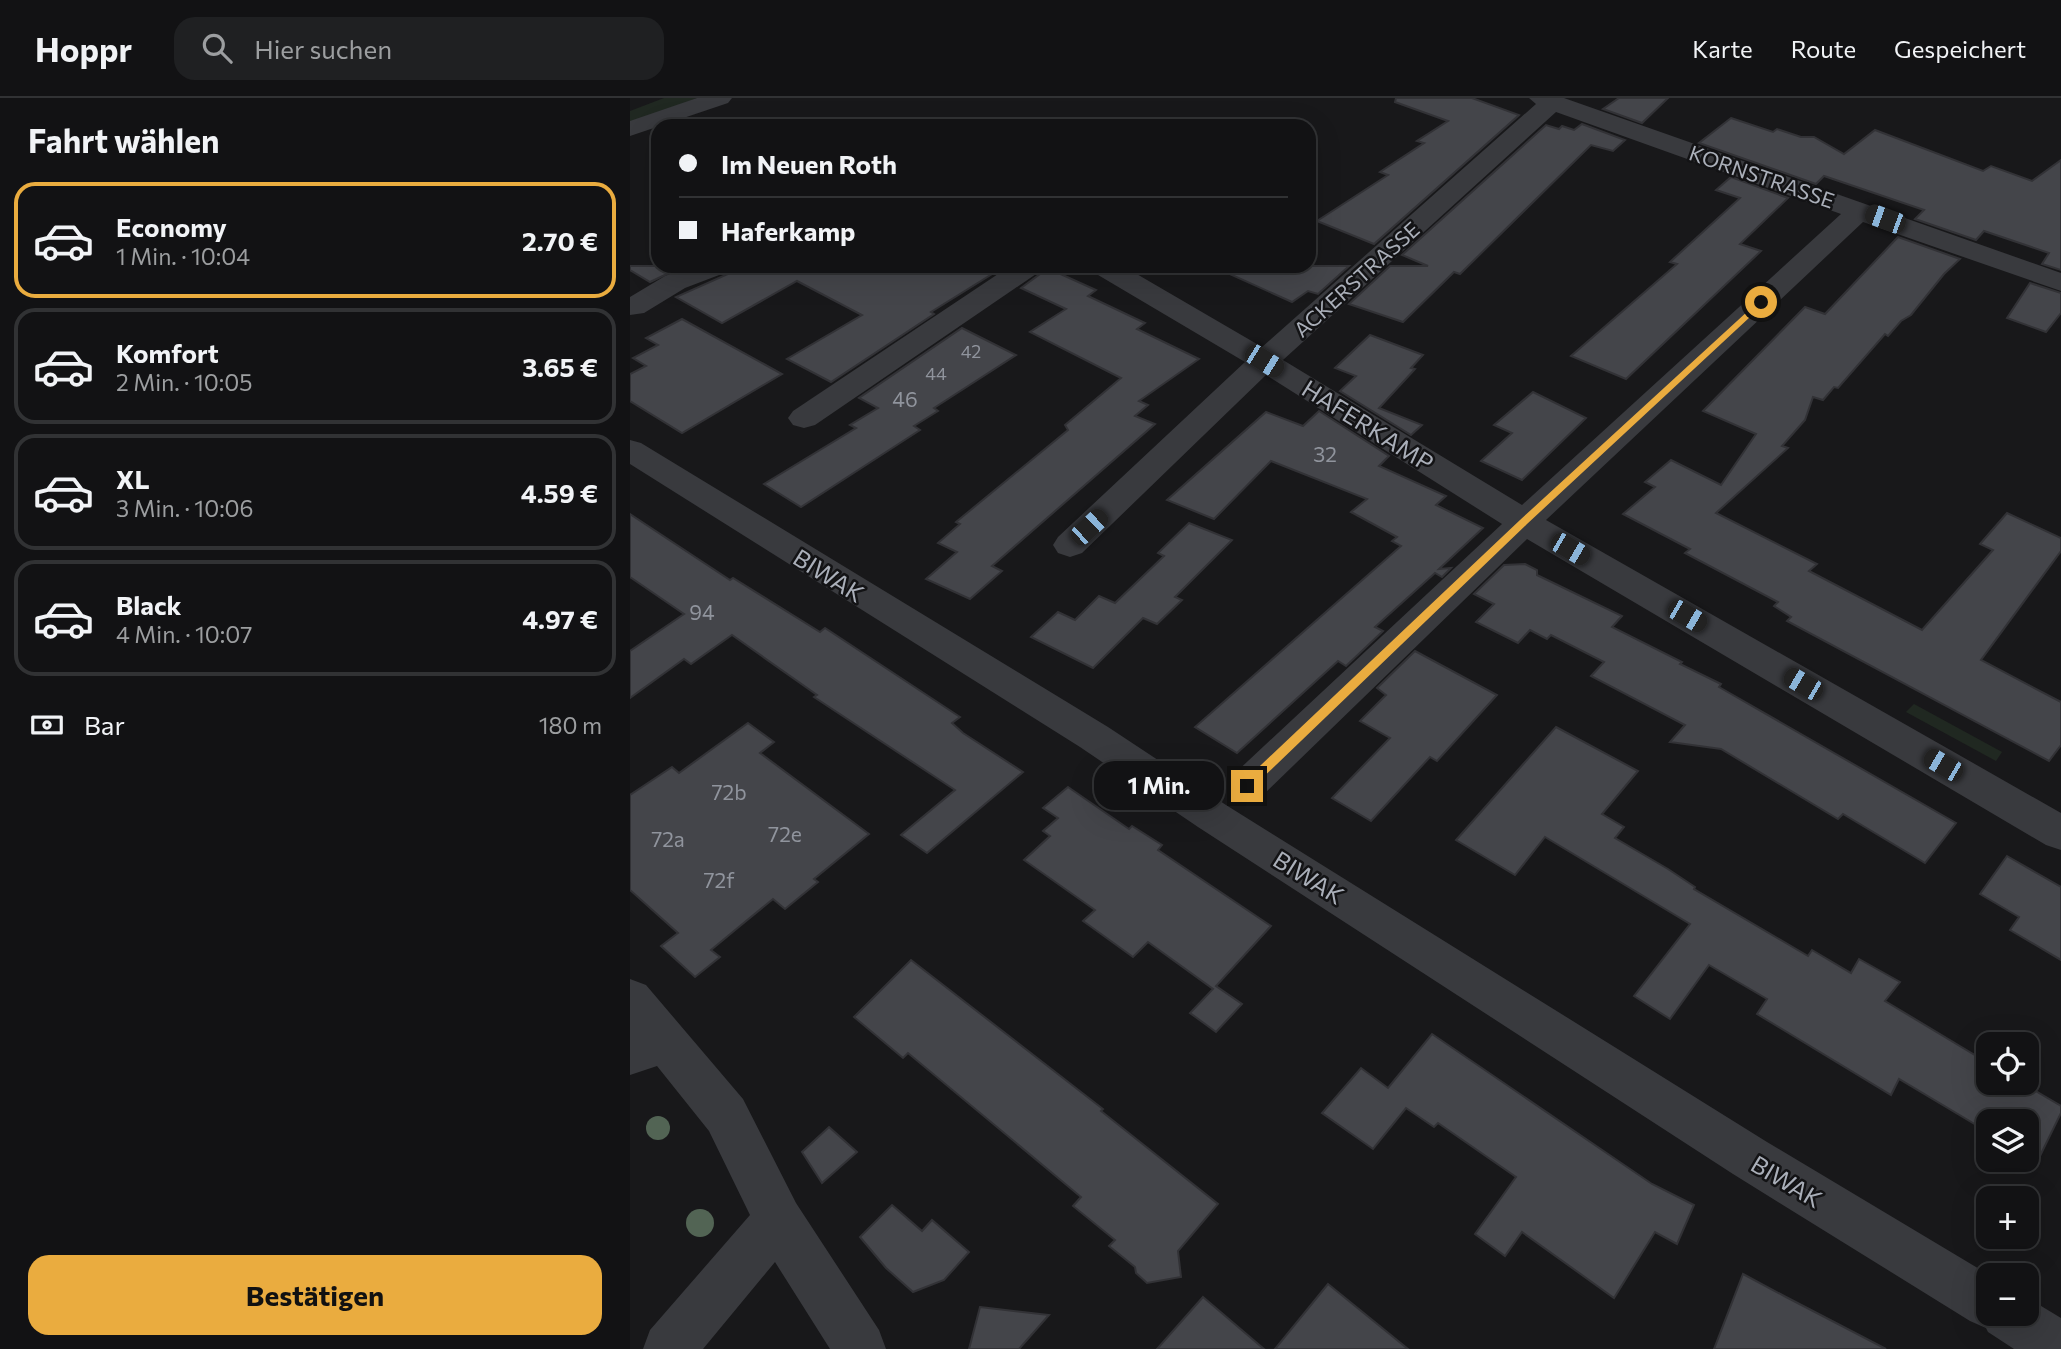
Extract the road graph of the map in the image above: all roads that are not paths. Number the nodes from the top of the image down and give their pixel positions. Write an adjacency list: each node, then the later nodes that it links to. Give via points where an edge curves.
1 (720, 98): 3 (street)
2 (1547, 100): 6 (street, KORNSTRASSE); 12 (street, ACKERSTRASSE)
3 (659, 119)
4 (651, 122): 5 (street)
5 (630, 129)
6 (1860, 210): 10 (street, KORNSTRASSE); 15 (street)
7 (699, 273): 11 (street)
8 (1019, 273): 13 (street)
9 (1115, 273): 12 (street, HAFERKAMP)
10 (2061, 283)
11 (634, 307)
12 (1264, 361): 15 (street, HAFERKAMP); 16 (street, ACKERSTRASSE)
13 (804, 418)
14 (630, 450): 22 (street, BIWAK, via 1094,737 1751,1158)
15 (1524, 522): 17 (street); 18 (street, HAFERKAMP)
16 (1070, 545)
17 (1247, 786)
18 (2061, 833)
19 (630, 999): 20 (street)
20 (648, 1048): 21 (street, via 726,1115)
21 (778, 1220): 25 (street); 26 (street)
22 (1976, 1296)
23 (2025, 1326): 24 (street)
24 (2061, 1348)
25 (669, 1349)
26 (860, 1349)

